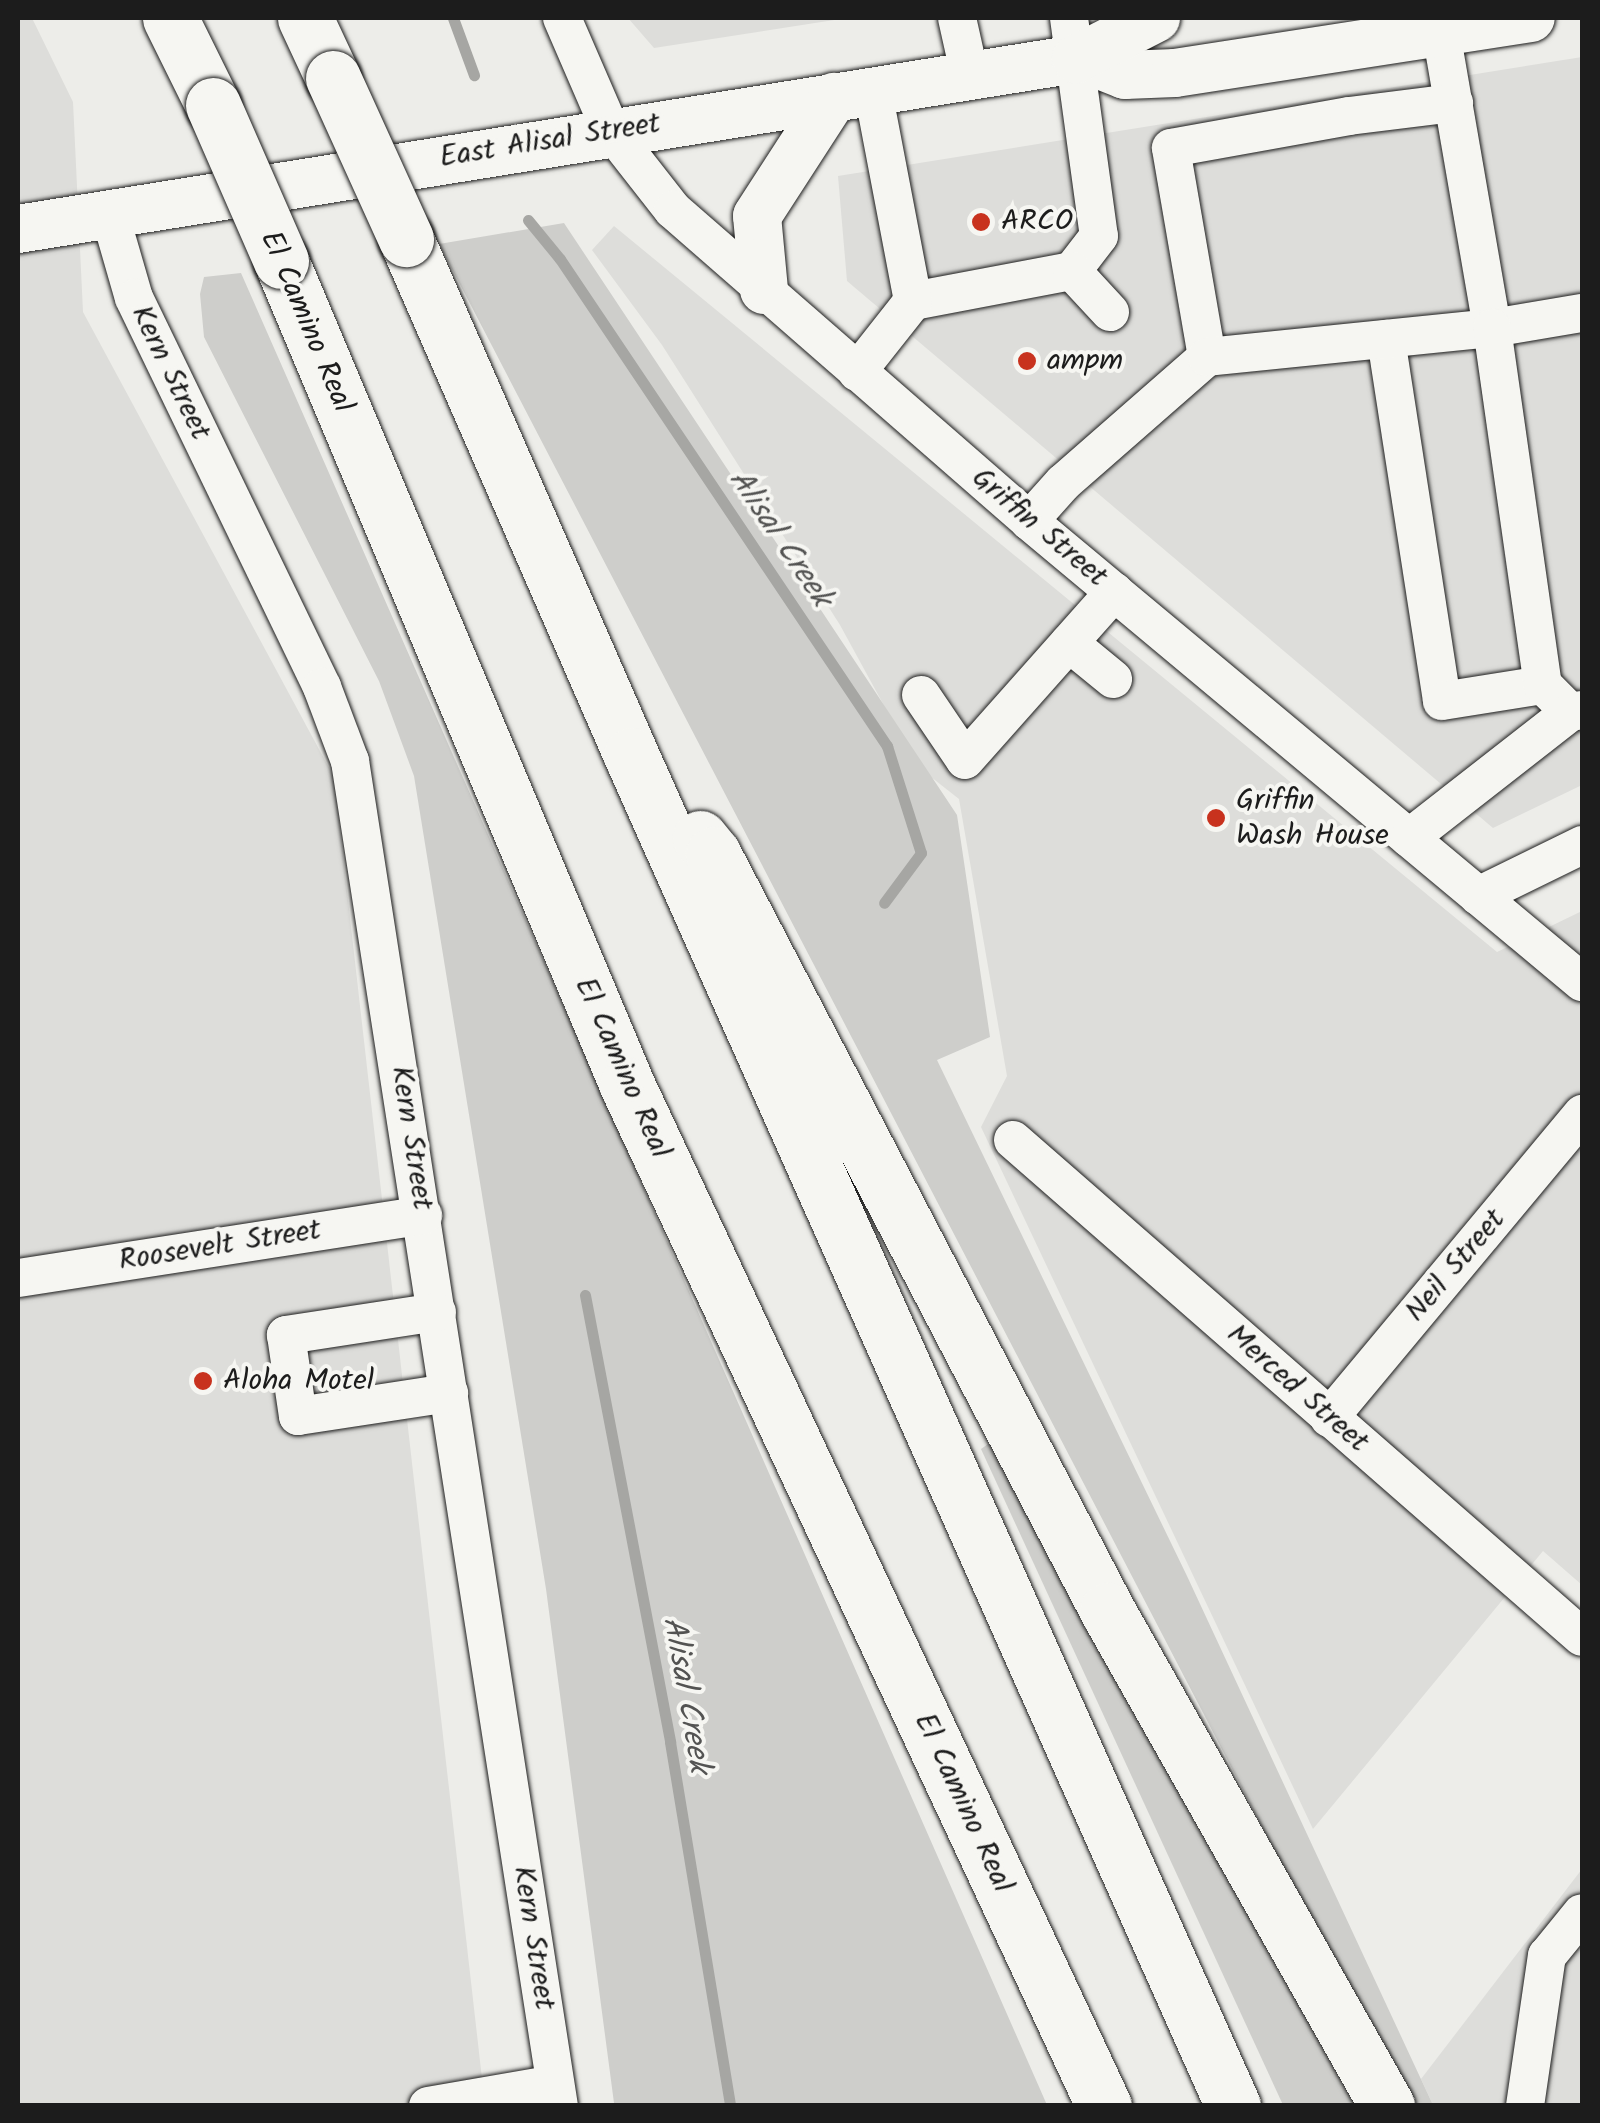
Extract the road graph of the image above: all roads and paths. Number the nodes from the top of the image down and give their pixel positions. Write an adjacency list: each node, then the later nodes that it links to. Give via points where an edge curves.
1 (170, 18): 47 (highway, El Camino Real, bridge, via 281,262 628,1085)
2 (305, 18): 31 (highway, bridge)
3 (562, 18): 12 (street, Griffin Street)
4 (958, 18): 9 (street)
5 (1156, 18): 8 (main road, East Alisal Street)
6 (1531, 18): 7 (main road, East Alisal Street)
7 (1441, 32): 8 (main road, East Alisal Street, via 1125,75); 11 (street)
8 (1076, 45): 9 (main road, East Alisal Street); 15 (street, via 1099,236)
9 (970, 76): 10 (main road, East Alisal Street)
10 (854, 94): 12 (main road, East Alisal Street); 16 (main road, via 757,216); 17 (street)
11 (1454, 103): 20 (street); 22 (street, via 1171,148)
12 (612, 131): 13 (main road, East Alisal Street); 16 (street, Griffin Street, via 655,192)
13 (110, 215): 14 (main road, East Alisal Street); 38 (street, Kern Street, via 134,298 322,687 350,760)
14 (18, 229)
15 (1072, 271): 17 (street); 18 (street)
16 (764, 290): 23 (street, Griffin Street)
17 (913, 300): 23 (street)
18 (1110, 312)
19 (1582, 313): 20 (street)
20 (1492, 328): 21 (street); 28 (street)
21 (1386, 339): 22 (street); 28 (street, via 1442,701)
22 (1207, 357): 24 (street)
23 (857, 372): 24 (street, Griffin Street)
24 (1029, 521): 25 (street, Griffin Street)
25 (1114, 592): 26 (street); 32 (street, Griffin Street)
26 (1069, 643): 27 (street); 29 (street, via 966,760)
27 (1113, 679)
28 (1543, 684): 30 (street)
29 (921, 695)
30 (1576, 711): 32 (street)
31 (631, 755): 48 (highway); 49 (highway, via 713,854 1107,1610)
32 (1409, 838): 34 (street, Griffin Street)
33 (1582, 845): 34 (street)
34 (1478, 896): 35 (street, Griffin Street)
35 (1582, 982)
36 (1582, 1114): 42 (street, Neil Street)
37 (1013, 1140): 42 (street, Merced Street)
38 (423, 1214): 39 (street, Roosevelt Street); 40 (street, Kern Street)
39 (18, 1278)
40 (437, 1312): 41 (street, Kern Street); 41 (street, via 286,1335 298,1416)
41 (449, 1393): 45 (street, Kern Street)
42 (1329, 1418): 43 (street, Merced Street)
43 (1582, 1636)
44 (1582, 1914): 50 (street, via 1547,1956)
45 (557, 2095): 46 (street)
46 (433, 2105)
47 (1104, 2106)
48 (1233, 2106)
49 (1387, 2106)
50 (1525, 2106)

